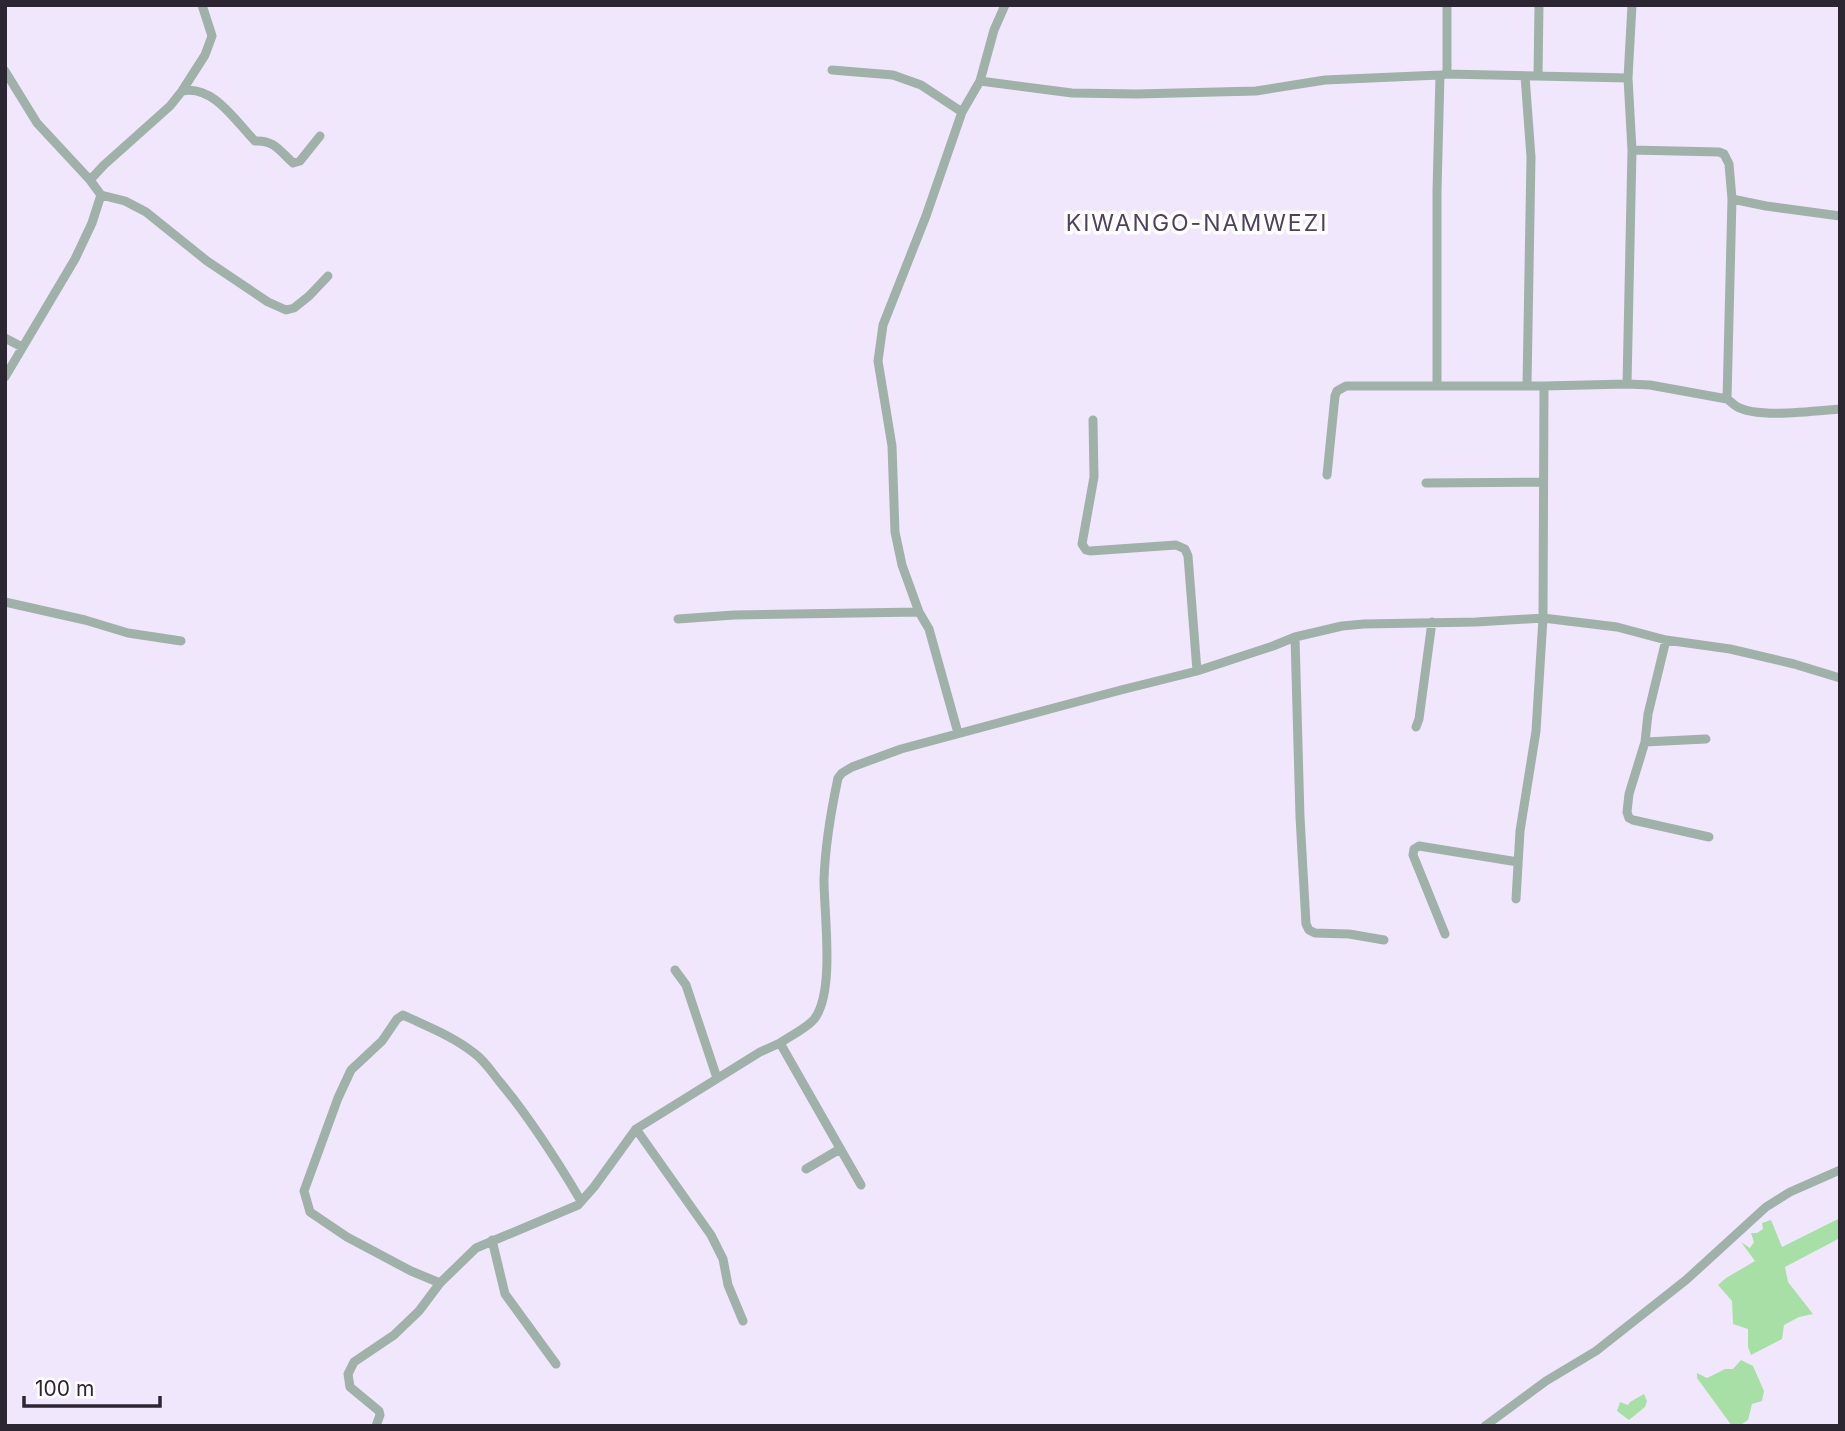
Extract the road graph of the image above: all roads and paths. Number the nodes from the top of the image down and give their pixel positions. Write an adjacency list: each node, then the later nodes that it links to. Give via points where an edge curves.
1 (202, 5): 13 (street, via 212,36)
2 (1005, 5): 12 (street)
3 (1447, 5): 8 (street)
4 (1539, 5): 10 (street)
5 (1632, 5): 11 (street)
6 (832, 70): 14 (street, via 893,75 921,85)
7 (5, 71): 17 (street, via 37,123)
8 (1443, 75): 9 (street); 12 (street, via 1325,80 1256,91 1137,94 1072,93); 27 (street, via 1437,191)
9 (1525, 76): 10 (street); 26 (street, via 1531,158)
10 (1538, 76): 11 (street)
11 (1628, 78): 16 (street)
12 (980, 81): 14 (street)
13 (182, 91): 15 (street, via 199,91 222,103 255,141 275,145 293,163 300,161); 17 (street)
14 (962, 112): 36 (street, via 883,325 878,361 892,446 895,533)
15 (320, 136)
16 (1632, 150): 19 (street, via 1724,154 1730,164); 25 (street)
17 (90, 180): 18 (street)
18 (101, 195): 21 (street, via 146,212 207,261 286,310 302,302); 23 (street, via 75,259)
19 (1732, 199): 20 (street); 29 (street)
20 (1840, 216)
21 (328, 276)
22 (5, 338): 23 (street)
23 (22, 347): 24 (street)
24 (5, 377)
25 (1627, 384): 28 (street); 29 (street)
26 (1527, 385): 27 (street); 28 (street)
27 (1437, 386): 32 (street, via 1340,388 1335,396)
28 (1544, 386): 33 (street)
29 (1727, 399): 30 (street, via 1744,410 1763,413)
30 (1840, 410)
31 (1093, 420): 43 (street, via 1094,477 1082,544 1090,551 1176,545 1185,549)
32 (1327, 475)
33 (1543, 482): 34 (street); 37 (street)
34 (1426, 483)
35 (5, 602): 42 (street)
36 (919, 612): 38 (street); 46 (street, via 929,629)
37 (1543, 618): 39 (street); 41 (street, via 1617,627); 50 (street, via 1536,731)
38 (678, 619)
39 (1432, 622): 40 (street, via 1342,626); 45 (street)
40 (1295, 637): 43 (street); 53 (street, via 1306,925 1315,933)
41 (1666, 640): 44 (street, via 1730,649); 48 (street)
42 (181, 641)
43 (1197, 671): 46 (street)
44 (1840, 678)
45 (1416, 727)
46 (958, 733): 55 (street, via 852,766 838,778 824,879 827,943 822,1003 814,1021)
47 (1706, 739): 48 (street)
48 (1645, 742): 49 (street, via 1629,794 1629,818)
49 (1709, 837)
50 (1518, 862): 51 (street); 52 (street, via 1419,846 1414,849)
51 (1516, 899)
52 (1446, 934)
53 (1384, 940)
54 (676, 970): 56 (street, via 686,985)
55 (780, 1043): 56 (street); 58 (street)
56 (717, 1079): 57 (street)
57 (636, 1129): 62 (street); 65 (street, via 711,1235)
58 (841, 1149): 59 (street); 61 (street)
59 (806, 1168)
60 (1840, 1170): 68 (street, via 1766,1207 1686,1280 1596,1351)
61 (861, 1185)
62 (581, 1200): 63 (street); 64 (street, via 517,1103 481,1059 402,1015 351,1070 304,1191 310,1212 347,1237)
63 (492, 1240): 64 (street, via 476,1248); 66 (street, via 505,1294)
64 (440, 1283): 67 (street, via 419,1311 350,1370 350,1387 379,1411)
65 (743, 1321)
66 (556, 1364)
67 (376, 1426)
68 (1485, 1426)

